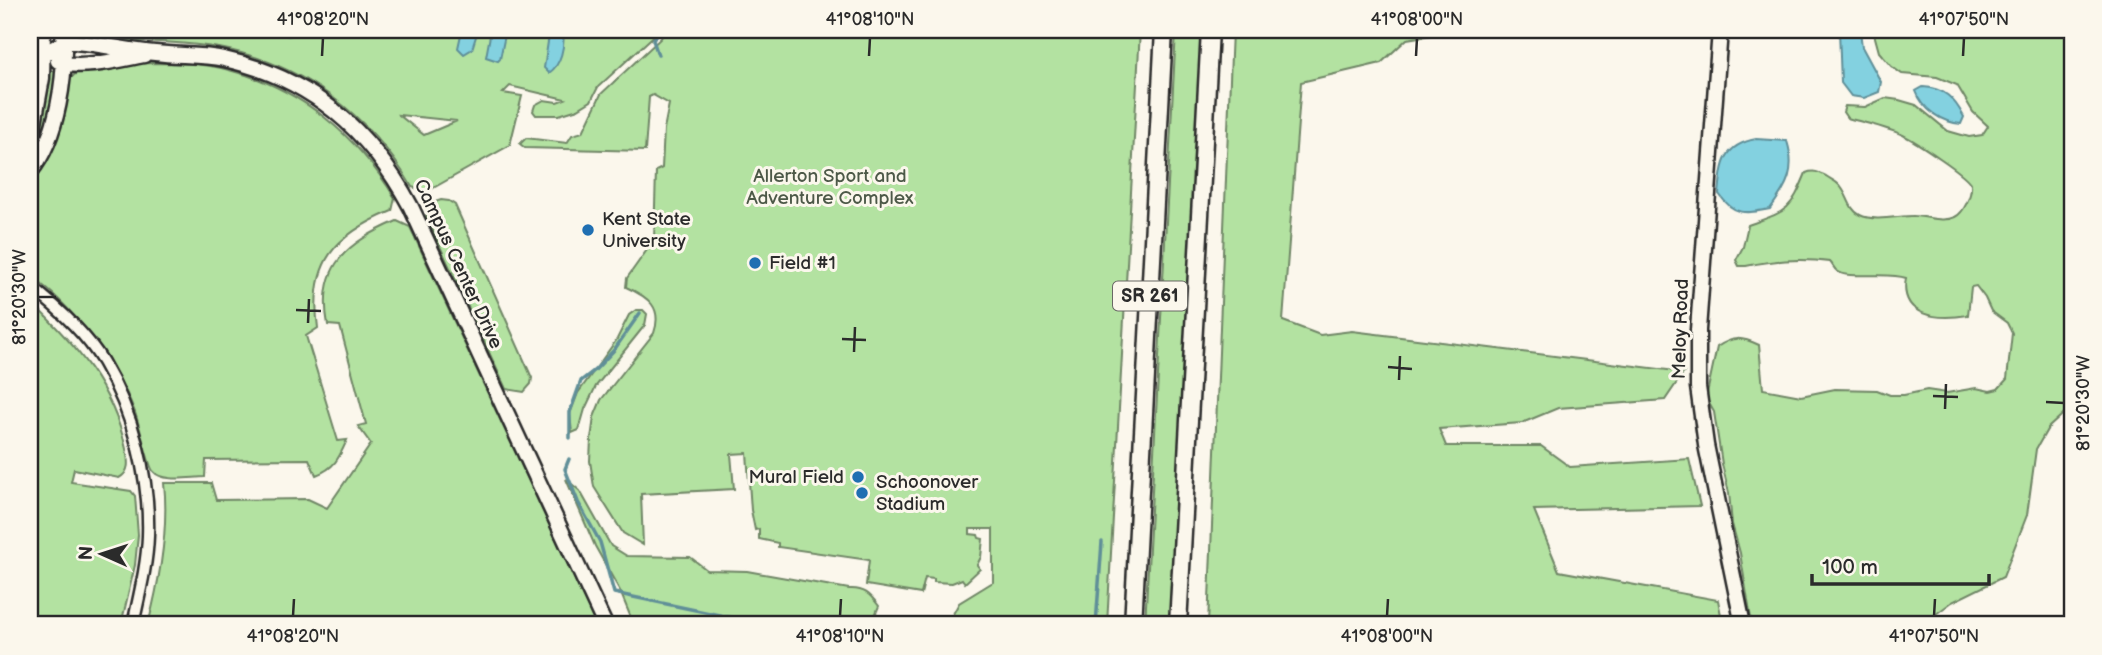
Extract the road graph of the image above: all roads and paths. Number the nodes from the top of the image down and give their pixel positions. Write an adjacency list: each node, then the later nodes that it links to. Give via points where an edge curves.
1 (43, 30): 7 (street)
2 (1164, 30): 14 (main road, SR 261)
3 (1210, 30): 15 (main road, SR 261)
4 (1720, 30): 16 (street, Meloy Road, via 1698,330 1698,387)
5 (63, 36): 6 (street, Campus Center Drive); 7 (street); 8 (street)
6 (153, 53): 8 (street, Campus Center Drive); 13 (street, Campus Center Drive, via 223,59 268,73 346,118 369,142 411,207)
7 (44, 54): 8 (street); 9 (street)
8 (64, 65): 10 (street, via 49,134)
9 (30, 145)
10 (30, 172)
11 (30, 286): 12 (street, via 72,323 103,363 137,446 148,536)
12 (133, 625)
13 (605, 625)
14 (1133, 625)
15 (1178, 625)
16 (1743, 625)

